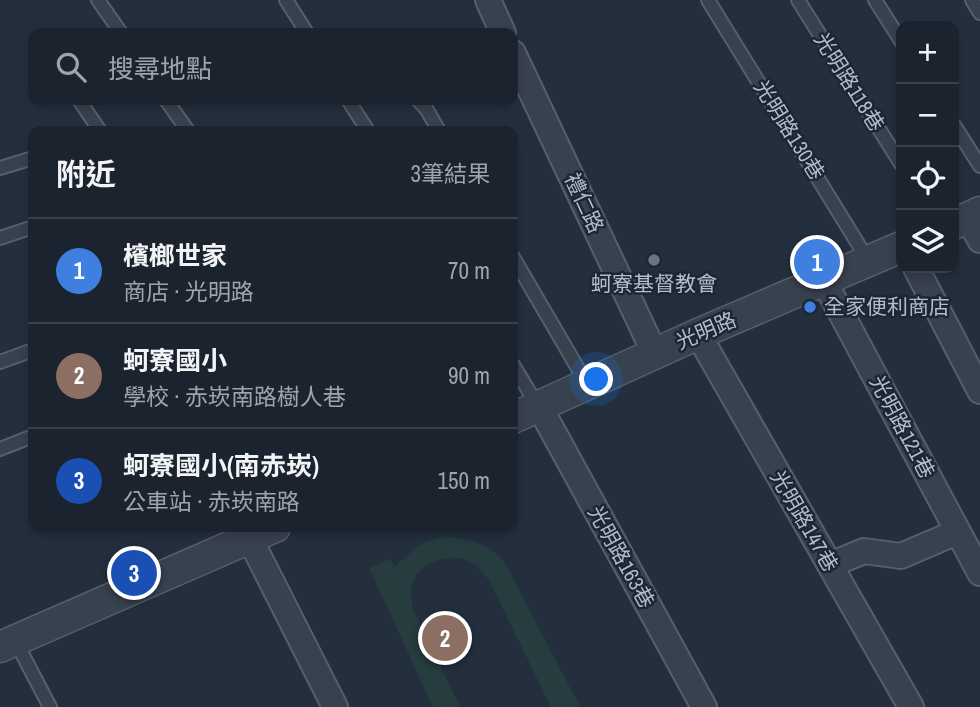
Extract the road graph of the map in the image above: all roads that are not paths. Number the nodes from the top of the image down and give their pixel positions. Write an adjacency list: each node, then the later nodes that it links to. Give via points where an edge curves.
1 (98, 0): 9 (lane)
2 (286, 0): 10 (lane)
3 (488, 0): 11 (street)
4 (708, 0): 30 (lane, 光明路130巷)
5 (798, 0): 23 (lane, 光明路118巷)
6 (876, 0): 12 (lane)
7 (972, 0): 8 (lane)
8 (980, 13)
9 (118, 28)
10 (304, 28)
11 (501, 28)
12 (896, 33)
13 (518, 64): 36 (street, 禮仁路)
14 (82, 105): 18 (lane)
15 (170, 105): 19 (lane)
16 (351, 105): 20 (lane)
17 (422, 105): 21 (lane)
18 (97, 126)
19 (184, 126)
20 (365, 126)
21 (436, 126)
22 (959, 133): 25 (lane)
23 (896, 156)
24 (28, 160): 26 (lane)
25 (980, 166)
26 (0, 168)
27 (28, 229): 28 (lane)
28 (0, 238)
29 (896, 249): 30 (street, 光明路)
30 (869, 260): 33 (street, 光明路)
31 (518, 266): 39 (lane)
32 (919, 273): 40 (street)
33 (824, 281): 34 (street, 光明路); 44 (street, 光明路121巷)
34 (698, 334): 36 (street, 光明路); 46 (street, 光明路147巷)
35 (28, 352): 37 (lane)
36 (655, 354): 39 (street, 光明路)
37 (0, 362)
38 (518, 383): 41 (lane)
39 (587, 384): 41 (street, 光明路)
40 (980, 391)
41 (526, 412): 51 (street, 光明路163巷)
42 (28, 438): 43 (lane)
43 (0, 449)
44 (957, 532): 46 (street, via 901,556 864,551); 47 (street, 光明路121巷)
45 (262, 533): 48 (street); 50 (street)
46 (830, 565): 52 (street, 光明路147巷)
47 (980, 573)
48 (7, 644): 49 (lane)
49 (50, 707)
50 (335, 707)
51 (704, 707)
52 (911, 707)

